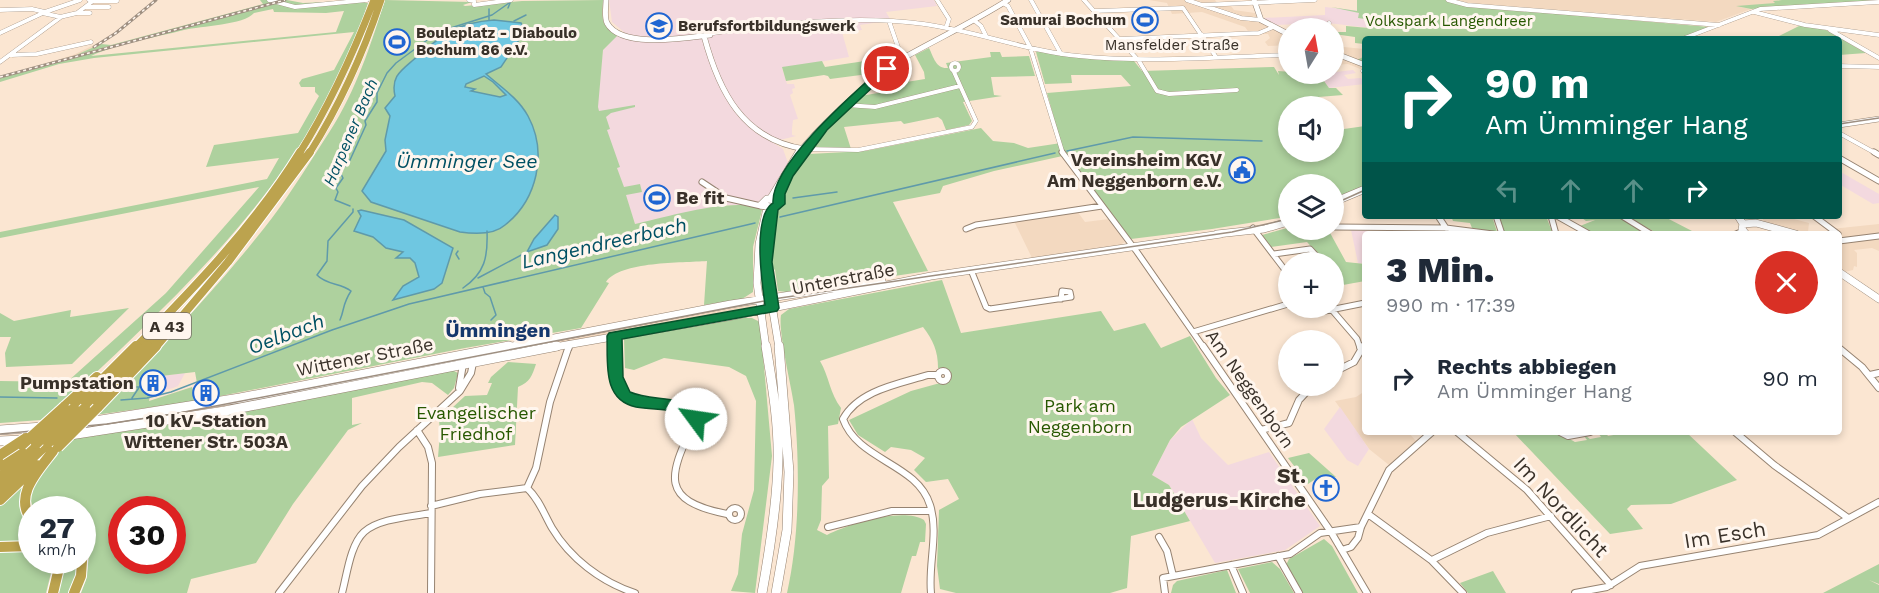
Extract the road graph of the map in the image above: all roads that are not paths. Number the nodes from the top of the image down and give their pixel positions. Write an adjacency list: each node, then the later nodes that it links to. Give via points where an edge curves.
1 (80, 0): 28 (street)
2 (117, 0): 16 (street)
3 (269, 0): 17 (street, via 295,8)
4 (367, 0): 17 (street)
5 (374, 0): 142 (highway, A 43, via 342,84 312,138 274,193 185,297)
6 (381, 0): 108 (highway, A 43, via 350,82 326,129)
7 (469, 0): 8 (street, via 474,5)
8 (510, 0)
9 (606, 0): 48 (main road, via 606,21 614,30 634,38)
10 (938, 0): 35 (street, via 949,19)
11 (1031, 0): 55 (street)
12 (1084, 0): 25 (street)
13 (1187, 0): 21 (street)
14 (1315, 0): 18 (street)
15 (1448, 0): 34 (street, via 1467,5)
16 (91, 1): 23 (street)
17 (361, 1)
18 (1255, 1): 21 (street); 31 (main road)
19 (1006, 2): 33 (main road); 53 (street, Am Neggenborn)
20 (1879, 2): 27 (street)
21 (1205, 5): 31 (street, via 1249,20)
22 (109, 6): 23 (street)
23 (85, 7): 26 (street)
24 (0, 10): 28 (street, via 32,9)
25 (1094, 11): 44 (street, via 1179,7); 50 (street)
26 (77, 12): 29 (street); 30 (street)
27 (1754, 12): 34 (street); 37 (street)
28 (43, 13): 30 (street); 40 (street)
29 (90, 13)
30 (60, 16): 56 (street)
31 (1261, 20): 36 (main road)
32 (889, 21): 35 (street, Mansfelder Straße); 41 (street, Mansfelder Straße, via 832,21); 58 (street, via 899,50)
33 (975, 21): 38 (main road); 43 (street)
34 (1719, 25): 45 (street)
35 (946, 28): 38 (street, Mansfelder Straße)
36 (1271, 28): 39 (main road); 44 (street, via 1261,33)
37 (1829, 29): 42 (street); 46 (street)
38 (958, 30): 43 (street, Mansfelder Straße); 58 (main road)
39 (1278, 30)
40 (0, 33)
41 (707, 35): 48 (main road); 49 (main road); 52 (main road); 54 (main road)
42 (1879, 35)
43 (986, 36): 53 (street, Mansfelder Straße)
44 (1201, 36): 50 (street); 60 (street)
45 (1690, 36)
46 (1841, 36)
47 (1842, 37): 62 (street)
48 (659, 39): 49 (main road)
49 (681, 39): 52 (main road)
50 (1119, 39): 63 (street)
51 (91, 42): 56 (street, via 37,54)
52 (706, 44): 54 (main road)
53 (1030, 47): 55 (street, Mansfelder Straße); 88 (street, Am Neggenborn, via 1059,148)
54 (710, 52): 76 (main road, via 731,102)
55 (1061, 54): 63 (street, Mansfelder Straße)
56 (10, 55): 61 (street)
57 (1278, 55): 60 (street, Mansfelder Straße)
58 (907, 56): 72 (main road)
59 (32, 57): 61 (street)
60 (1216, 57): 63 (street, Mansfelder Straße)
61 (6, 58): 65 (street)
62 (1879, 58)
63 (1136, 59): 71 (street, via 1161,92)
64 (1344, 59): 68 (main road)
65 (0, 62)
66 (1842, 66): 67 (street)
67 (1879, 68)
68 (1362, 69)
69 (954, 72): 70 (street)
70 (960, 86): 72 (street, via 875,107); 78 (street, via 976,121 969,128 858,150)
71 (1237, 90)
72 (846, 105): 78 (main road)
73 (1879, 119): 74 (main road)
74 (1842, 125)
75 (1842, 135): 79 (street)
76 (767, 139): 77 (main road); 78 (main road)
77 (783, 146): 78 (main road); 81 (main road)
78 (803, 148): 81 (main road); 86 (main road)
79 (1879, 155)
80 (1842, 160): 82 (street)
81 (791, 163): 86 (main road)
82 (1879, 181)
83 (702, 182): 87 (street, via 722,196)
84 (1362, 190): 85 (main road)
85 (1344, 198)
86 (774, 199): 87 (main road); 87 (main road, via 779,205)
87 (766, 206): 121 (main road, via 758,253); 122 (main road, via 765,262)
88 (1102, 206): 98 (street); 111 (street, Am Neggenborn)
89 (1440, 219): 97 (street)
90 (1562, 219): 102 (street)
91 (1627, 219): 103 (street)
92 (1818, 219): 105 (street)
93 (1278, 223): 99 (main road, Unterstraße)
94 (1741, 226): 104 (main road, via 1756,223)
95 (1344, 227): 96 (street)
96 (1417, 228): 97 (street); 100 (street)
97 (1446, 228): 101 (street)
98 (966, 229)
99 (1254, 229): 111 (main road, Unterstraße); 115 (street)
100 (1419, 231)
101 (1470, 231)
102 (1584, 231)
103 (1646, 231)
104 (1785, 231)
105 (1834, 231)
106 (1879, 236): 109 (street)
107 (1842, 237): 109 (street)
108 (245, 240): 142 (highway, A 43, via 170,324); 151 (highway, bridge, via 213,284 160,344)
109 (1846, 240): 110 (street)
110 (1842, 241)
111 (1133, 247): 117 (main road, Unterstraße); 128 (street, Am Neggenborn)
112 (1288, 252): 113 (street)
113 (1313, 252)
114 (1278, 253): 115 (street)
115 (1274, 254): 116 (street)
116 (1278, 260)
117 (971, 270): 119 (street, via 988,309); 122 (main road, Unterstraße)
118 (1842, 274): 120 (main road)
119 (1071, 297)
120 (1879, 299)
121 (759, 300): 122 (main road, Wittener Straße); 126 (main road); 132 (main road, Wittener Straße)
122 (771, 303): 126 (main road, Unterstraße); 188 (main road, via 787,410 789,472 787,530)
123 (1362, 304): 125 (street)
124 (1278, 307): 128 (street)
125 (1344, 307)
126 (761, 311): 129 (main road, Wittener Straße); 187 (main road, via 778,460 773,530)
127 (1339, 318): 135 (street, via 1361,350 1356,360)
128 (1193, 332): 146 (street, Am Neggenborn)
129 (614, 336): 130 (main road, Wittener Straße); 162 (street, via 616,377 624,396 684,408 693,420 675,462 678,490 698,507)
130 (569, 344): 133 (main road, Wittener Straße); 156 (street)
131 (1842, 351): 138 (street)
132 (467, 354): 133 (street); 134 (street); 144 (main road, Wittener Straße, via 185,408 102,421)
133 (472, 363): 134 (main road, Wittener Straße); 140 (street)
134 (463, 365): 140 (street); 150 (main road, Wittener Straße, via 154,423)
135 (1344, 367)
136 (1879, 373): 138 (street)
137 (937, 375): 161 (street, via 858,400 843,419 850,435 918,484)
138 (1870, 375): 139 (street)
139 (1879, 388)
140 (458, 392): 145 (street)
141 (1303, 396): 146 (street, via 1289,423)
142 (74, 408): 143 (highway, bridge); 151 (highway, A 43, bridge); 154 (highway, A 43, bridge)
143 (40, 429): 152 (highway, bridge); 153 (highway, bridge)
144 (0, 430)
145 (417, 430): 160 (street, via 431,457); 183 (street, via 359,488)
146 (1261, 430): 168 (street, Am Neggenborn)
147 (1429, 435): 163 (street, via 1389,470)
148 (1461, 435): 164 (street, Im Nordlicht, via 1505,470)
149 (1738, 435): 165 (street)
150 (0, 441)
151 (53, 447): 155 (highway, A 43); 157 (highway); 158 (highway)
152 (0, 455)
153 (0, 465)
154 (0, 477)
155 (0, 488)
156 (527, 488): 160 (street, via 480,494); 180 (street, via 567,547)
157 (26, 496)
158 (0, 500)
159 (1879, 502): 165 (street, Im Esch)
160 (431, 509): 184 (street, via 365,532); 185 (street)
161 (931, 511): 166 (street, via 892,511); 189 (street)
162 (728, 514)
163 (1368, 514): 167 (street); 174 (street)
164 (1551, 516): 174 (street, via 1487,533); 179 (street, Im Nordlicht)
165 (1848, 518): 179 (street, Im Esch, via 1818,535 1640,566)
166 (828, 527)
167 (1361, 527): 168 (street); 172 (street, via 1351,547)
168 (1331, 532): 172 (street, Am Neggenborn); 173 (street, via 1320,533 1294,552)
169 (1160, 537): 178 (street)
170 (18, 546): 171 (highway)
171 (0, 547)
172 (1342, 550): 193 (street, Am Neggenborn)
173 (1278, 556): 175 (street); 192 (street)
174 (1432, 560): 194 (street)
175 (1231, 565): 178 (street); 191 (street)
176 (58, 574): 181 (highway)
177 (81, 574): 182 (highway)
178 (1173, 576): 190 (street, via 1163,578)
179 (1611, 585): 195 (street, Im Esch)
180 (619, 591): 186 (street)
181 (53, 593)
182 (74, 593)
183 (279, 593)
184 (342, 593)
185 (431, 593)
186 (635, 593)
187 (762, 593)
188 (777, 593)
189 (932, 593)
190 (1165, 593)
191 (1243, 593)
192 (1299, 593)
193 (1367, 593)
194 (1463, 593)
195 (1575, 593)

